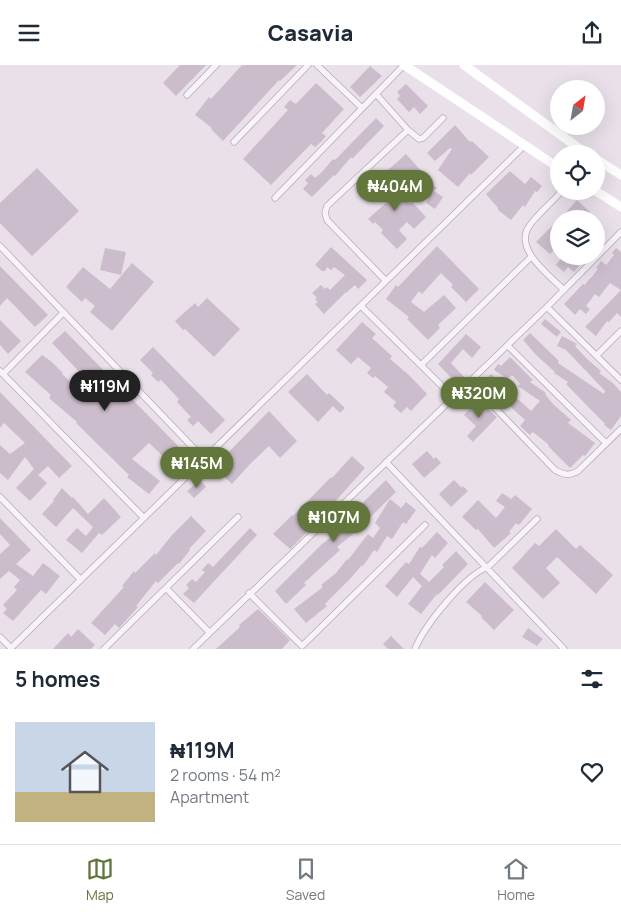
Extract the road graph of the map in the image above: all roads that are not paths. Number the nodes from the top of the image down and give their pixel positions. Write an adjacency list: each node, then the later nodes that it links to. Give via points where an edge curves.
1 (216, 65): 7 (street)
2 (308, 65): 11 (street)
3 (317, 65): 8 (street)
4 (404, 65): 6 (street); 13 (street)
5 (464, 65): 12 (street)
6 (376, 94): 8 (street); 10 (street)
7 (187, 95)
8 (362, 108): 18 (street)
9 (443, 118): 10 (street, via 423,138 419,139)
10 (408, 129): 24 (street, via 327,206 325,213 327,220)
11 (234, 143)
12 (575, 145)
13 (524, 146): 14 (street); 24 (street)
14 (550, 162)
15 (605, 165): 16 (street)
16 (621, 175)
17 (605, 197): 20 (street)
18 (275, 198)
19 (553, 200): 23 (street, via 526,231 525,247)
20 (621, 207)
21 (621, 232): 25 (street)
22 (0, 246): 28 (street)
23 (531, 257): 25 (street); 32 (street)
24 (386, 281): 26 (street)
25 (564, 290): 27 (street)
26 (361, 306): 32 (street); 39 (street)
27 (547, 307): 30 (street); 31 (street)
28 (64, 312): 33 (street); 39 (street)
29 (621, 331): 31 (street)
30 (508, 346): 35 (street); 38 (street)
31 (597, 355): 34 (street)
32 (421, 365): 36 (street)
33 (1, 373): 43 (street)
34 (621, 380)
35 (470, 381): 36 (street); 38 (street, via 562,474 578,471)
36 (453, 397): 40 (street)
37 (621, 429): 38 (street)
38 (606, 443)
39 (204, 459): 43 (street)
40 (386, 462): 46 (street); 49 (street)
41 (0, 497): 47 (street)
42 (238, 517): 48 (street)
43 (144, 518): 47 (street)
44 (537, 519): 46 (street)
45 (425, 525): 52 (street)
46 (488, 567): 56 (street, via 478,571 445,604); 57 (street)
47 (81, 579): 53 (street)
48 (166, 588): 50 (street); 54 (street)
49 (250, 593): 50 (street); 52 (street)
50 (209, 632): 55 (street)
51 (0, 637): 53 (street)
52 (300, 647)
53 (11, 649)
54 (104, 649)
55 (193, 649)
56 (415, 649)
57 (564, 649)

